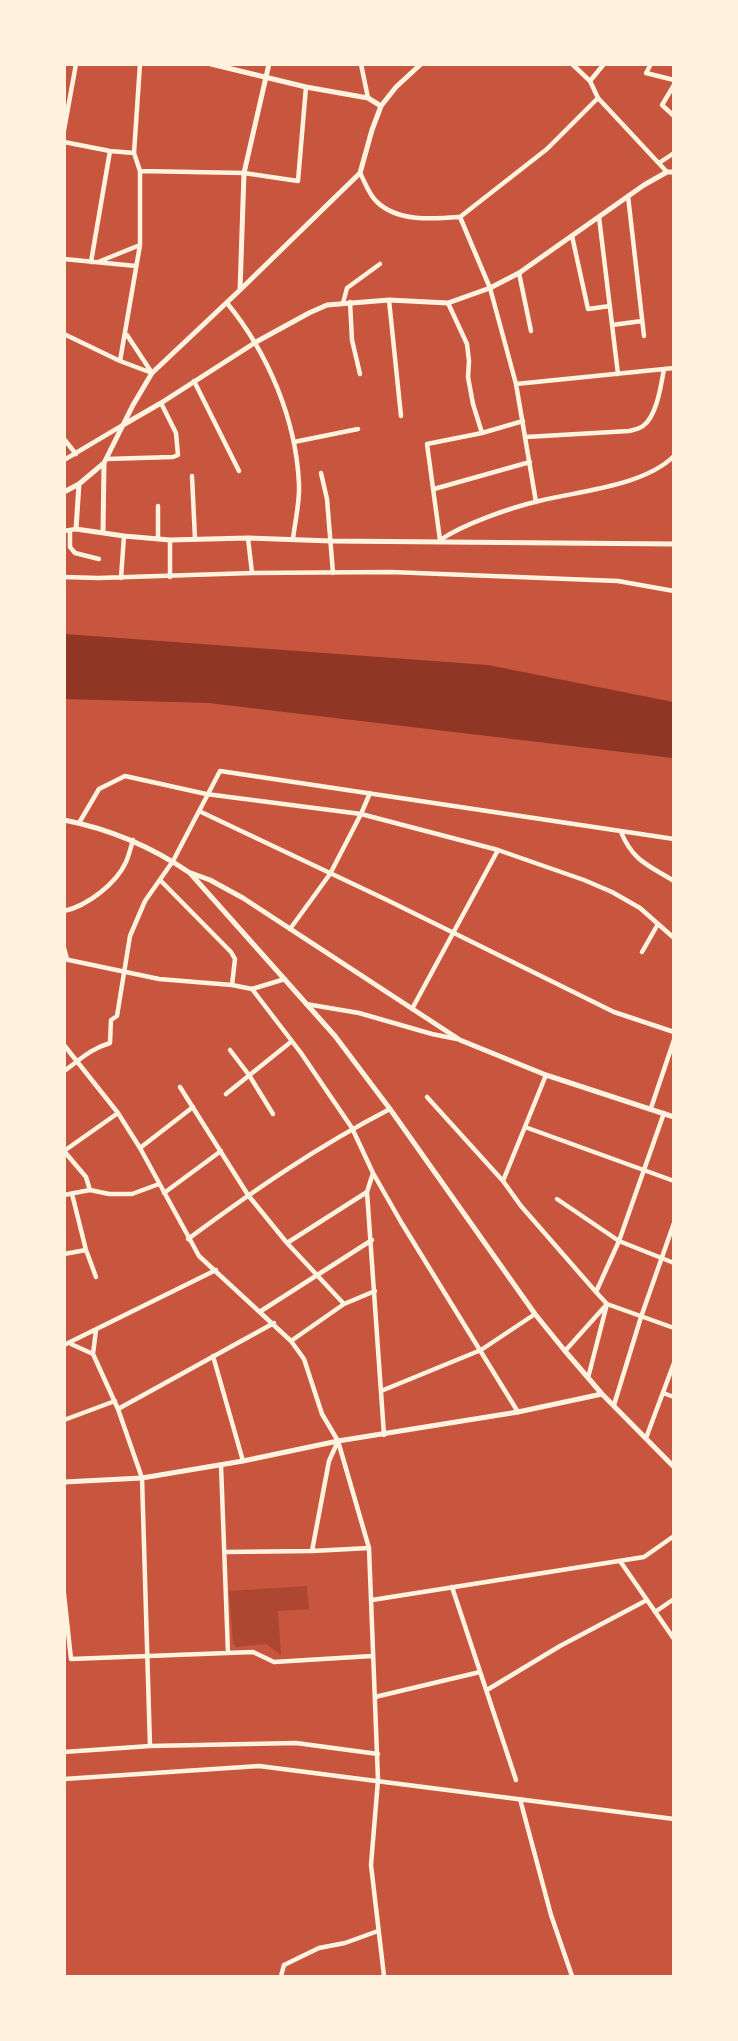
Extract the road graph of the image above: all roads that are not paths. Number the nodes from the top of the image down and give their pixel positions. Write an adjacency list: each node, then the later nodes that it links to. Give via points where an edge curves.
1 (76, 64): 19 (street)
2 (140, 64): 22 (street)
3 (211, 64): 10 (street)
4 (269, 64): 10 (street)
5 (361, 64): 15 (street)
6 (421, 64): 17 (street)
7 (572, 64): 12 (street)
8 (604, 64): 12 (street)
9 (651, 64): 11 (street, via 646,73)
10 (266, 77): 14 (street); 27 (street)
11 (674, 80)
12 (590, 81): 16 (street)
13 (674, 85): 18 (street, via 662,105)
14 (306, 87): 15 (street); 27 (street, via 298,181)
15 (368, 98): 17 (street)
16 (598, 98): 24 (street); 30 (street, via 547,149)
17 (381, 106): 28 (street)
18 (674, 116)
19 (64, 130)
20 (64, 142): 21 (street)
21 (110, 151): 22 (street); 35 (street)
22 (134, 153): 25 (street)
23 (674, 153): 24 (street)
24 (659, 163): 26 (street)
25 (140, 171): 27 (street); 33 (street)
26 (670, 172): 29 (street)
27 (244, 173): 40 (street)
28 (360, 173): 30 (street, via 375,200 385,208 420,218); 40 (street)
29 (628, 196): 31 (street); 46 (street)
30 (460, 217): 39 (street)
31 (599, 217): 32 (street); 45 (street)
32 (572, 236): 38 (street); 45 (street, via 588,309)
33 (140, 245): 35 (street); 37 (street)
34 (64, 260): 35 (street)
35 (94, 262): 37 (street)
36 (380, 264): 43 (street, via 346,288)
37 (136, 266): 50 (street)
38 (519, 273): 39 (street); 48 (street)
39 (490, 288): 44 (street); 60 (street)
40 (240, 290): 42 (street)
41 (389, 300): 43 (street); 44 (street); 62 (street)
42 (227, 303): 52 (street); 56 (street)
43 (346, 303): 52 (street, via 327,305); 57 (street)
44 (448, 303): 66 (street, via 467,344 468,377)
45 (610, 306): 47 (street)
46 (642, 321): 47 (street); 51 (street)
47 (612, 325): 58 (street)
48 (531, 331)
49 (65, 335): 53 (street)
50 (126, 335): 53 (street); 56 (street)
51 (644, 336)
52 (256, 342): 59 (street); 69 (street, via 282,400)
53 (120, 361): 56 (street)
54 (674, 368): 55 (street)
55 (664, 369): 58 (street); 67 (street, via 658,400 640,428)
56 (152, 373): 64 (street)
57 (360, 374)
58 (618, 374): 60 (street)
59 (194, 381): 61 (street); 75 (street)
60 (516, 384): 63 (street)
61 (161, 403): 64 (street); 73 (street, via 176,433 178,455)
62 (401, 416)
63 (523, 421): 66 (street); 67 (street)
64 (123, 425): 70 (street); 73 (street)
65 (358, 429): 69 (street)
66 (482, 433): 79 (street, via 427,444)
67 (526, 437): 74 (street)
68 (64, 439): 70 (street)
69 (294, 442): 89 (street, via 299,486)
70 (76, 454): 72 (street)
71 (674, 456): 81 (street, via 649,473)
72 (64, 460)
73 (105, 461): 78 (street); 84 (street)
74 (530, 462): 79 (street); 81 (street)
75 (239, 471)
76 (321, 473): 92 (street)
77 (192, 476): 88 (street)
78 (79, 484): 80 (street); 83 (street)
79 (434, 489): 91 (street)
80 (64, 492)
81 (536, 502): 91 (street, via 456,530)
82 (158, 506): 87 (street)
83 (70, 530): 84 (street); 94 (street, via 70,546 75,553)
84 (103, 533): 85 (street)
85 (124, 536): 87 (street); 99 (street)
86 (248, 538): 88 (street); 89 (street); 95 (street)
87 (158, 539): 90 (street)
88 (195, 539): 90 (street)
89 (293, 539): 92 (street)
90 (170, 540): 98 (street)
91 (440, 540): 92 (street); 93 (street)
92 (331, 541): 96 (street)
93 (674, 544)
94 (99, 560)
95 (252, 573): 96 (street); 98 (street)
96 (333, 573): 100 (street, via 618,581)
97 (64, 577): 99 (street)
98 (170, 577): 99 (street)
99 (121, 578)
100 (674, 591)
101 (370, 793): 102 (street, via 220,771); 104 (street); 107 (street)
102 (206, 794): 103 (street); 104 (street); 106 (street, via 125,776 99,789)
103 (199, 811): 111 (street); 113 (street)
104 (361, 814): 110 (street); 113 (street)
105 (64, 820): 106 (street)
106 (79, 823): 109 (street)
107 (621, 832): 108 (street); 115 (street, via 628,849)
108 (674, 839)
109 (133, 840): 111 (street); 116 (street, via 125,864 106,887 85,905)
110 (498, 850): 117 (street, via 612,892); 119 (street)
111 (173, 861): 112 (street); 114 (street)
112 (190, 873): 118 (street, via 243,898); 125 (street)
113 (330, 874): 118 (street); 119 (street)
114 (160, 880): 124 (street, via 145,901 130,936); 126 (street, via 231,952 235,959)
115 (674, 881)
116 (64, 911)
117 (658, 924): 120 (street); 122 (street)
118 (290, 928): 129 (street)
119 (452, 933): 129 (street); 130 (street, via 614,1012)
120 (674, 938)
121 (64, 948): 123 (street)
122 (642, 952)
123 (66, 959): 124 (street)
124 (123, 972): 126 (street); 136 (street, via 117,1016 111,1020 110,1042 83,1055)
125 (285, 979): 127 (street); 128 (street)
126 (232, 985): 127 (street)
127 (252, 989): 133 (street)
128 (306, 1004): 131 (street, via 359,1013); 145 (street, via 336,1036)
129 (412, 1009): 131 (street)
130 (674, 1032)
131 (460, 1040): 139 (street)
132 (674, 1040): 144 (street)
133 (292, 1041): 138 (street); 151 (street)
134 (64, 1045): 136 (street)
135 (230, 1050): 138 (street)
136 (78, 1062): 137 (street); 146 (street)
137 (64, 1071)
138 (249, 1075): 141 (street); 148 (street)
139 (546, 1075): 144 (street); 150 (street)
140 (180, 1086): 143 (street)
141 (226, 1094)
142 (427, 1097): 157 (street)
143 (193, 1107): 152 (street); 153 (street)
144 (651, 1108): 147 (street)
145 (390, 1109): 151 (street); 184 (street)
146 (118, 1113): 152 (street); 154 (street)
147 (664, 1113): 149 (street); 155 (street)
148 (273, 1114)
149 (674, 1117)
150 (525, 1127): 155 (street); 157 (street)
151 (352, 1128): 156 (street); 165 (street)
152 (140, 1148): 159 (street)
153 (221, 1150): 162 (street); 165 (street)
154 (64, 1151): 160 (street, via 86,1177)
155 (645, 1171): 158 (street); 170 (street)
156 (373, 1173): 161 (street); 192 (street)
157 (503, 1181): 180 (street)
158 (674, 1181)
159 (159, 1184): 160 (street, via 132,1194); 162 (street)
160 (90, 1190): 163 (street)
161 (367, 1192): 169 (street); 171 (street)
162 (164, 1193): 168 (street)
163 (72, 1194): 164 (street); 172 (street)
164 (64, 1195)
165 (248, 1195): 168 (street); 171 (street)
166 (557, 1198): 170 (street)
167 (674, 1223): 174 (street)
168 (189, 1239): 176 (street, via 199,1256)
169 (372, 1240): 177 (street); 179 (street)
170 (619, 1241): 174 (street); 180 (street)
171 (287, 1243): 177 (street)
172 (86, 1250): 173 (street); 178 (street)
173 (64, 1254)
174 (662, 1258): 175 (street); 185 (street)
175 (674, 1263)
176 (216, 1270): 183 (street); 188 (street)
177 (317, 1275): 181 (street); 183 (street)
178 (96, 1277)
179 (375, 1292): 181 (street); 198 (street)
180 (596, 1292): 182 (street)
181 (344, 1304): 189 (street)
182 (607, 1304): 185 (street); 193 (street); 197 (street)
183 (261, 1311): 186 (street)
184 (535, 1314): 192 (street); 193 (street)
185 (641, 1317): 187 (street); 203 (street)
186 (274, 1323): 189 (street); 195 (street)
187 (674, 1328)
188 (96, 1330): 190 (street); 194 (street)
189 (291, 1341): 209 (street, via 304,1359 322,1414)
190 (71, 1344): 191 (street); 194 (street)
191 (64, 1346)
192 (481, 1350): 198 (street); 205 (street)
193 (565, 1351): 197 (street)
194 (93, 1353): 202 (street)
195 (213, 1356): 204 (street); 210 (street)
196 (674, 1363): 199 (street)
197 (588, 1378): 200 (street)
198 (381, 1391): 207 (street)
199 (663, 1393): 201 (street); 208 (street)
200 (602, 1394): 203 (street); 205 (street)
201 (674, 1397)
202 (115, 1401): 204 (street); 206 (street)
203 (614, 1405): 208 (street)
204 (118, 1409): 213 (street)
205 (518, 1412): 207 (street)
206 (64, 1420)
207 (384, 1435): 209 (street)
208 (646, 1437): 212 (street)
209 (338, 1441): 210 (street); 216 (street); 217 (street, via 329,1461)
210 (243, 1461): 211 (street)
211 (221, 1465): 213 (street); 218 (street)
212 (674, 1467)
213 (142, 1478): 214 (street); 228 (street)
214 (64, 1482)
215 (674, 1536): 219 (street, via 644,1557)
216 (369, 1548): 217 (street); 223 (street)
217 (312, 1551): 218 (street)
218 (225, 1552): 227 (street)
219 (620, 1561): 220 (street); 224 (street)
220 (452, 1587): 223 (street); 230 (street)
221 (64, 1594): 228 (street, via 71,1659)
222 (674, 1599): 225 (street)
223 (372, 1600): 229 (street)
224 (647, 1600): 225 (street); 231 (street)
225 (655, 1612): 226 (street)
226 (674, 1639)
227 (228, 1653): 228 (street); 229 (street, via 253,1652 274,1662)
228 (148, 1656): 233 (street)
229 (372, 1656): 232 (street)
230 (480, 1672): 231 (street); 232 (street)
231 (487, 1690): 238 (street)
232 (375, 1697): 235 (street)
233 (150, 1746): 234 (street); 235 (street, via 296,1743)
234 (64, 1752)
235 (378, 1754): 237 (street)
236 (64, 1779): 237 (street, via 259,1766)
237 (378, 1780): 239 (street); 241 (street, via 371,1865)
238 (516, 1780)
239 (520, 1799): 240 (street); 244 (street)
240 (674, 1818)
241 (378, 1931): 242 (street, via 296,1957 284,1965); 243 (street)
242 (281, 1977)
243 (384, 1977)
244 (572, 1977)

